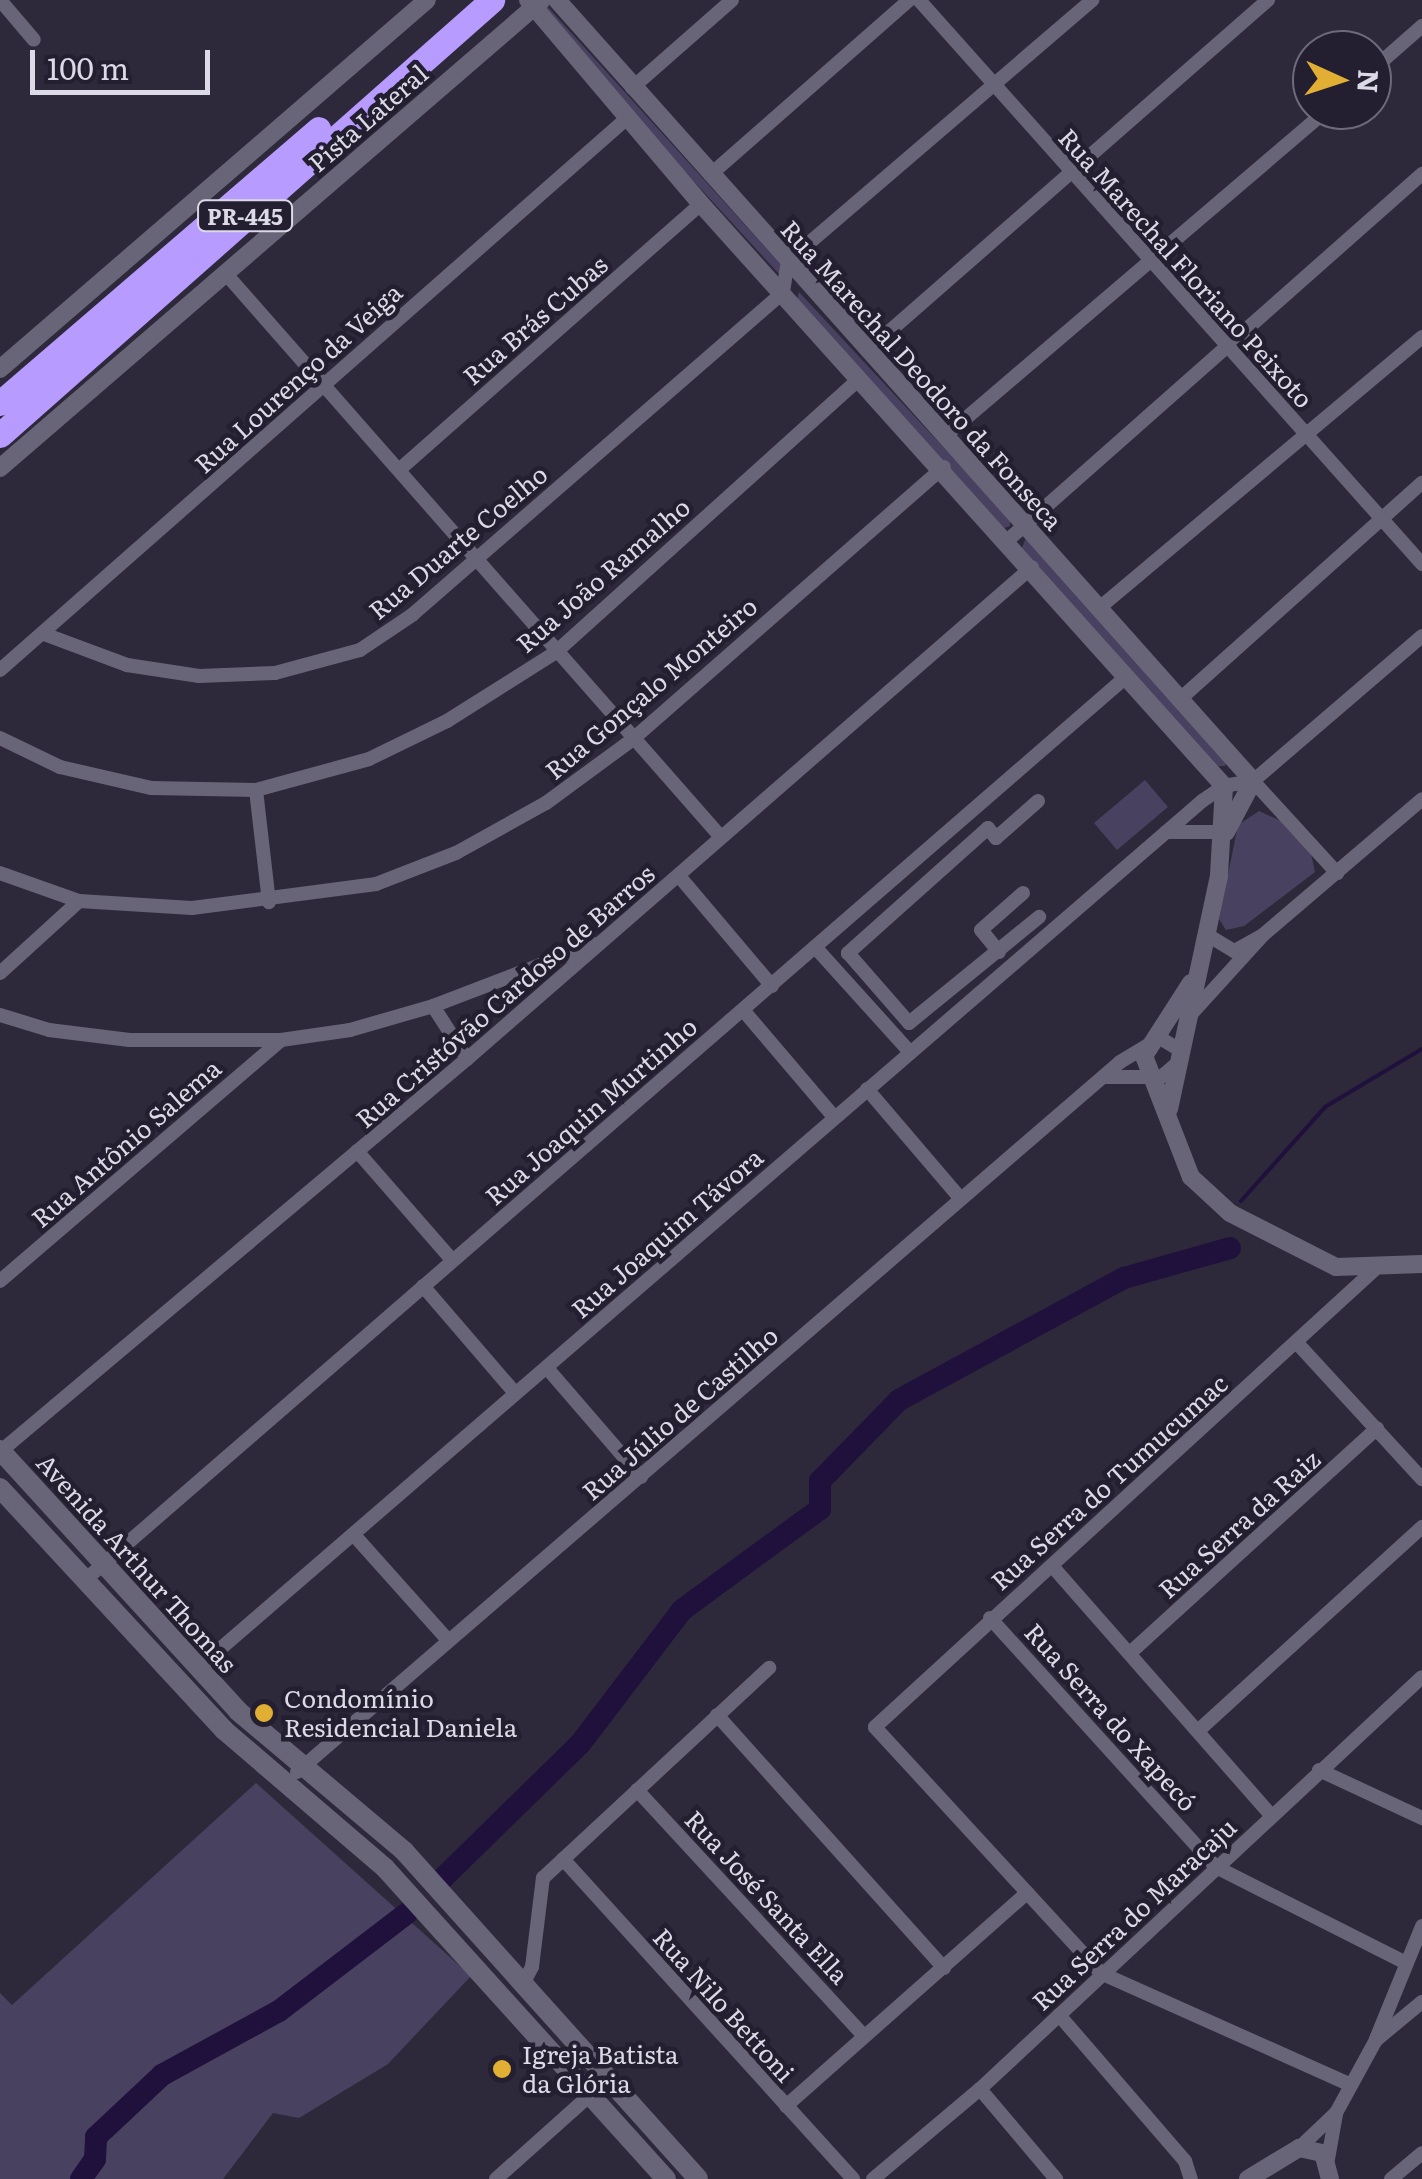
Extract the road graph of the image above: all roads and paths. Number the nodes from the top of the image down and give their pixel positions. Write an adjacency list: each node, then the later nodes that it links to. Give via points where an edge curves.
1 (0, 0): 13 (street)
2 (427, 0): 30 (street, Pista Lateral / PR-445)
3 (471, 0): 33 (highway, PR-445)
4 (492, 0): 34 (highway, PR-445)
5 (556, 0): 16 (street, Rua Marechal Deodoro da Fonseca)
6 (732, 0): 16 (street)
7 (909, 0): 21 (street)
8 (920, 0): 15 (street, Rua Marechal Floriano Peixoto)
9 (1092, 0): 15 (street)
10 (1268, 0): 19 (street)
11 (535, 2): 17 (street); 25 (street, Pista Lateral / PR-445)
12 (1422, 26): 14 (street)
13 (34, 40)
14 (1392, 52)
15 (992, 87): 19 (street, Rua Marechal Floriano Peixoto); 23 (street)
16 (632, 88): 21 (street, Rua Marechal Deodoro da Fonseca)
17 (626, 118): 22 (street); 32 (street, Rua Lourenço da Veiga)
18 (1304, 130): 24 (street)
19 (1070, 172): 24 (street, Rua Marechal Floriano Peixoto); 29 (street)
20 (1422, 174): 28 (street)
21 (710, 175): 23 (street, Rua Marechal Deodoro da Fonseca)
22 (701, 204): 26 (street); 39 (street, Rua Brás Cubas)
23 (788, 261): 26 (street); 29 (street, Rua Marechal Deodoro da Fonseca)
24 (1152, 264): 28 (street, Rua Marechal Floriano Peixoto); 36 (street)
25 (226, 274): 32 (street); 38 (street, Pista Lateral / PR-445)
26 (782, 292): 31 (street); 44 (street, Rua Duarte Coelho)
27 (1422, 337): 35 (street)
28 (1225, 346): 35 (street, Rua Marechal Floriano Peixoto); 42 (street)
29 (866, 350): 36 (street, Rua Marechal Deodoro da Fonseca)
30 (0, 370)
31 (860, 378): 37 (street); 50 (street, Rua João Ramalho)
32 (324, 384): 39 (street); 48 (street, Rua Lourenço da Veiga)
33 (0, 403)
34 (0, 434)
35 (1306, 436): 41 (street, Rua Marechal Floriano Peixoto); 47 (street)
36 (944, 437): 42 (street, Rua Marechal Deodoro da Fonseca)
37 (944, 467): 43 (street); 55 (street, Rua Gonçalo Monteiro)
38 (0, 468)
39 (399, 470): 44 (street)
40 (1422, 483): 41 (street)
41 (1381, 518): 45 (street, Rua Marechal Floriano Peixoto); 53 (street)
42 (1023, 526): 43 (street); 47 (street, Rua Marechal Deodoro da Fonseca)
43 (1008, 540): 46 (street)
44 (474, 561): 48 (street, Rua Duarte Coelho, via 360,650 275,673 199,676 128,665); 50 (street)
45 (1422, 564)
46 (1032, 567): 52 (street); 63 (street, Rua Cristóvão Cardoso de Barros)
47 (1098, 610): 53 (street, Rua Marechal Deodoro da Fonseca)
48 (44, 634): 51 (street, Rua Lourenço da Veiga)
49 (1422, 636): 56 (street)
50 (556, 652): 55 (street); 58 (street, Rua João Ramalho, via 447,721 370,759)
51 (0, 670)
52 (1126, 676): 57 (street); 74 (street, Rua Joaquin Murtinho)
53 (1178, 700): 56 (street, Rua Marechal Deodoro da Fonseca)
54 (0, 738): 58 (street, Rua João Ramalho, via 60,767 151,788)
55 (633, 739): 63 (street); 69 (street, Rua Gonçalo Monteiro, via 546,803 456,853 376,884)
56 (1253, 781): 57 (street, Rua Joaquim Távora); 62 (street); 65 (street)
57 (1224, 786): 61 (street, Rua Joaquim Távora); 62 (street)
58 (256, 790): 69 (street)
59 (1422, 799): 65 (street)
60 (1038, 801): 78 (street, via 996,838 988,828 850,949 851,961)
61 (1165, 832): 62 (street); 87 (street, Rua Joaquim Távora)
62 (1226, 832): 71 (street)
63 (721, 837): 66 (street, Rua Cristóvão Cardoso de Barros)
64 (0, 873): 68 (street, Rua Gonçalo Monteiro)
65 (1337, 873): 72 (street)
66 (678, 876): 73 (street, Rua Cristóvão Cardoso de Barros); 79 (street)
67 (1023, 893): 75 (street, via 981,930)
68 (79, 901): 69 (street, Rua Gonçalo Monteiro, via 192,908); 77 (street)
69 (269, 902)
70 (1040, 917): 75 (street)
71 (1207, 935): 72 (street, via 1234,951); 76 (street)
72 (1263, 935): 84 (street)
73 (605, 940): 81 (street); 89 (street, Rua Cristóvão Cardoso de Barros)
74 (816, 947): 79 (street, Rua Joaquin Murtinho); 80 (street)
75 (999, 952): 78 (street, via 910,1023)
76 (1200, 966): 84 (street); 86 (street)
77 (0, 973)
78 (872, 984): 80 (street)
79 (772, 986): 82 (street, Rua Joaquin Murtinho)
80 (859, 996): 87 (street)
81 (433, 1006): 85 (street, via 350,1030); 89 (street)
82 (743, 1010): 94 (street); 97 (street, Rua Joaquin Murtinho)
83 (0, 1015): 85 (street, via 49,1030 129,1040)
84 (1190, 1016): 88 (street)
85 (282, 1040): 100 (street, Rua Antônio Salema)
86 (1150, 1042): 88 (street, via 1168,1038); 90 (street, via 1144,1056); 91 (street, Rua Júlio de Castilho)
87 (910, 1052): 92 (street, Rua Joaquim Távora)
88 (1182, 1056): 90 (street, via 1169,1074); 93 (street)
89 (467, 1059): 95 (street, Rua Cristóvão Cardoso de Barros)
90 (1150, 1077): 91 (street); 93 (street)
91 (1104, 1078): 96 (street, Rua Júlio de Castilho)
92 (867, 1090): 94 (street, Rua Joaquim Távora); 96 (street)
93 (1169, 1108): 99 (street, via 1180,1156 1209,1198 1336,1267)
94 (834, 1118): 103 (street, Rua Joaquim Távora)
95 (357, 1151): 97 (street); 106 (street, Rua Cristóvão Cardoso de Barros)
96 (960, 1198): 107 (street, Rua Júlio de Castilho)
97 (452, 1260): 101 (street, Rua Joaquin Murtinho)
98 (1418, 1269): 99 (street)
99 (1374, 1270): 102 (street, Rua Serra do Tumucumac)
100 (0, 1281)
101 (423, 1286): 104 (street); 112 (street, Rua Joaquin Murtinho)
102 (1297, 1343): 105 (street); 113 (street, Rua Serra do Tumucumac)
103 (547, 1368): 104 (street, Rua Joaquim Távora); 107 (street)
104 (515, 1394): 111 (street, Rua Joaquim Távora)
105 (1377, 1428): 108 (street); 117 (street, Rua Serra da Raiz)
106 (1, 1451): 112 (main road, Avenida Arthur Thomas)
107 (641, 1477): 116 (street, Rua Júlio de Castilho)
108 (1422, 1479)
109 (0, 1488): 114 (main road, Avenida Arthur Thomas)
110 (1422, 1527): 122 (street)
111 (354, 1535): 116 (street); 118 (street, Rua Joaquim Távora)
112 (105, 1565): 114 (street, Rua Joaquin Murtinho); 118 (main road, Avenida Arthur Thomas)
113 (1054, 1567): 115 (street, Rua Serra do Tumucumac); 117 (street)
114 (85, 1580): 125 (main road, Avenida Arthur Thomas, via 224,1730)
115 (990, 1618): 130 (street, Rua Serra do Xapecó); 131 (street, Rua Serra do Tumucumac, via 875,1727)
116 (447, 1639): 123 (street, Rua Júlio de Castilho)
117 (1130, 1653): 122 (street)
118 (198, 1668): 123 (main road, Avenida Arthur Thomas)
119 (769, 1668): 121 (street)
120 (1422, 1678): 124 (street, Rua Serra do Maracaju)
121 (717, 1715): 126 (street); 135 (street)
122 (1199, 1730): 127 (street)
123 (304, 1766): 125 (street, Rua Júlio de Castilho); 137 (main road, Avenida Arthur Thomas, via 404,1851)
124 (1320, 1770): 127 (street, Rua Serra do Maracaju); 128 (street)
125 (286, 1783): 145 (main road, Avenida Arthur Thomas, via 386,1868)
126 (637, 1790): 129 (street); 140 (street, Rua José Santa Ella)
127 (1271, 1816): 130 (street, Rua Serra do Maracaju)
128 (1422, 1818)
129 (563, 1859): 137 (street, via 536,1898 532,1967); 146 (street, Rua Nilo Bettoni)
130 (1216, 1866): 134 (street, Rua Serra do Xapecó); 136 (street, Rua Serra do Maracaju)
131 (1027, 1893): 135 (street); 136 (street)
132 (1422, 1927): 133 (street); 134 (street)
133 (1422, 1941)
134 (1406, 1962): 141 (street)
135 (944, 1968): 140 (street)
136 (1101, 1973): 139 (street, Rua Serra do Maracaju); 143 (street)
137 (524, 1982): 142 (main road, Avenida Arthur Thomas)
138 (1422, 2002): 141 (street)
139 (1059, 2015): 144 (street, Rua Serra do Maracaju); 157 (street, via 1185,2161)
140 (863, 2035): 146 (street)
141 (1376, 2040): 143 (street)
142 (608, 2078): 145 (street); 153 (main road, Avenida Arthur Thomas)
143 (1351, 2085): 147 (street)
144 (980, 2089): 155 (street, Rua Serra do Maracaju); 156 (street)
145 (590, 2096): 151 (street); 152 (main road, Avenida Arthur Thomas)
146 (786, 2106): 154 (street, Rua Nilo Bettoni)
147 (1336, 2113): 148 (street); 150 (street)
148 (1299, 2148): 150 (street); 158 (street)
149 (1422, 2153): 160 (street)
150 (1328, 2160): 159 (street)
151 (496, 2179)
152 (666, 2179)
153 (698, 2179)
154 (853, 2179)
155 (872, 2179)
156 (1056, 2179)
157 (1190, 2179)
158 (1248, 2179)
159 (1330, 2179)
160 (1391, 2179)

